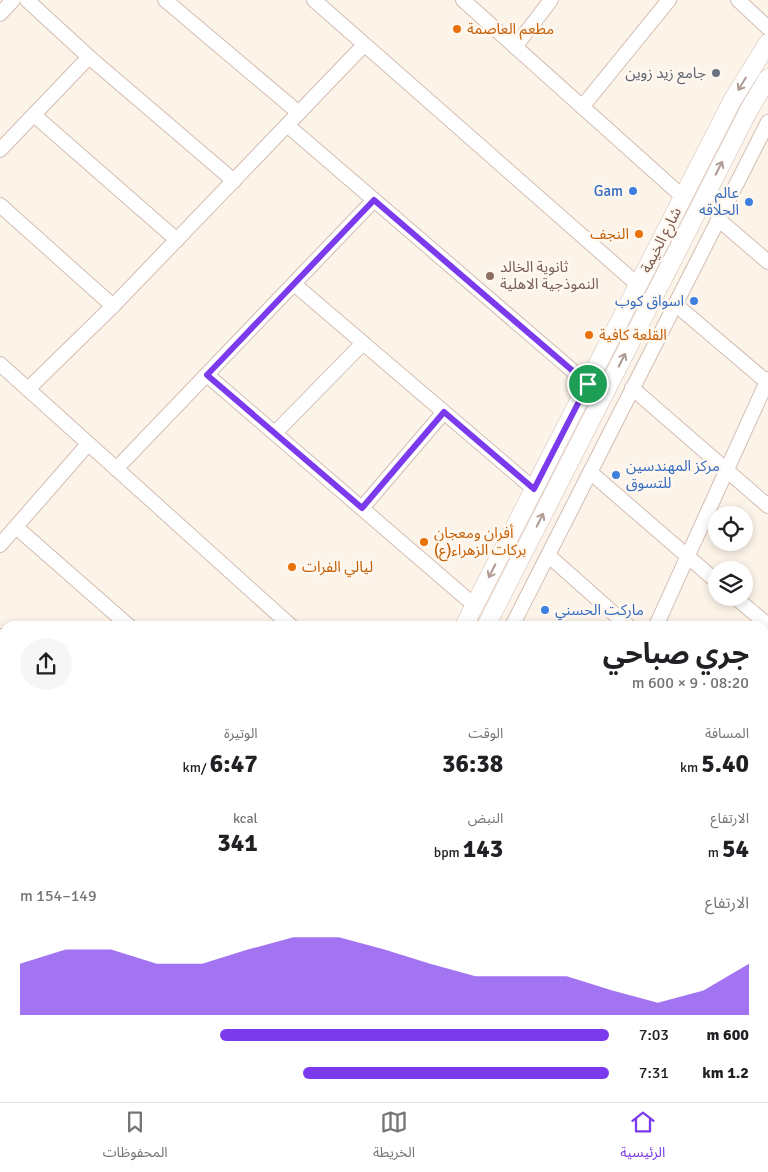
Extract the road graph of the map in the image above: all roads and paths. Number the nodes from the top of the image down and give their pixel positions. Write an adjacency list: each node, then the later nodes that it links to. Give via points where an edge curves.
1 (13, 0): 9 (street)
2 (27, 0): 14 (street)
3 (165, 0): 17 (street)
4 (463, 0): 13 (street)
5 (550, 0): 13 (street)
6 (669, 0): 16 (street)
7 (738, 0): 10 (street)
8 (318, 1): 12 (street)
9 (0, 14)
10 (768, 28)
11 (768, 43): 23 (street, شارع الخيمة, one-way to 23, via 733,99)
12 (364, 45): 17 (street); 30 (street)
13 (515, 47): 16 (street)
14 (89, 57): 18 (street); 22 (street)
15 (768, 78): 52 (street, شارع الخيمة, one-way to 15, via 745,117)
16 (582, 107): 23 (street)
17 (299, 113): 19 (street)
18 (34, 115): 21 (street); 27 (street)
19 (287, 125): 22 (street); 24 (street)
20 (766, 130): 26 (street)
21 (0, 150)
22 (234, 181): 27 (street)
23 (683, 197): 30 (street, شارع الخيمة)
24 (374, 200): 29 (street); 37 (street)
25 (0, 205): 32 (street)
26 (718, 219): 28 (street); 31 (street)
27 (177, 240): 32 (street)
28 (768, 262)
29 (294, 284): 33 (street); 35 (street)
30 (638, 285): 37 (street, شارع الخيمة)
31 (675, 304): 36 (street); 38 (street)
32 (113, 306): 39 (street)
33 (363, 343): 40 (street); 41 (street)
34 (0, 364): 39 (street)
35 (207, 375): 41 (street); 43 (street)
36 (768, 381): 44 (street)
37 (588, 384): 46 (street, شارع الخيمة)
38 (632, 388): 44 (street); 45 (street)
39 (28, 389): 42 (street)
40 (444, 412): 46 (street); 48 (street)
41 (275, 433): 48 (street)
42 (88, 444): 43 (street); 50 (street)
43 (116, 469): 59 (street)
44 (727, 470): 47 (street); 54 (street)
45 (590, 472): 53 (street); 54 (street)
46 (534, 489): 49 (street, شارع الخيمة)
47 (768, 506)
48 (362, 508): 56 (street)
49 (523, 511): 52 (street, via 510,550 516,556); 56 (street, شارع الخيمة, one-way to 56)
50 (16, 527): 51 (street); 58 (street)
51 (0, 545)
52 (524, 552): 62 (street, شارع الخيمة)
53 (549, 556): 63 (street); 64 (street)
54 (687, 556): 55 (street); 65 (street)
55 (708, 573)
56 (477, 600): 60 (street, شارع الخيمة); 61 (street, via 488,592 493,598)
57 (745, 606): 66 (street)
58 (122, 621)
59 (285, 621)
60 (466, 621)
61 (487, 621)
62 (489, 621)
63 (515, 621)
64 (622, 621)
65 (658, 621)
66 (763, 621)

